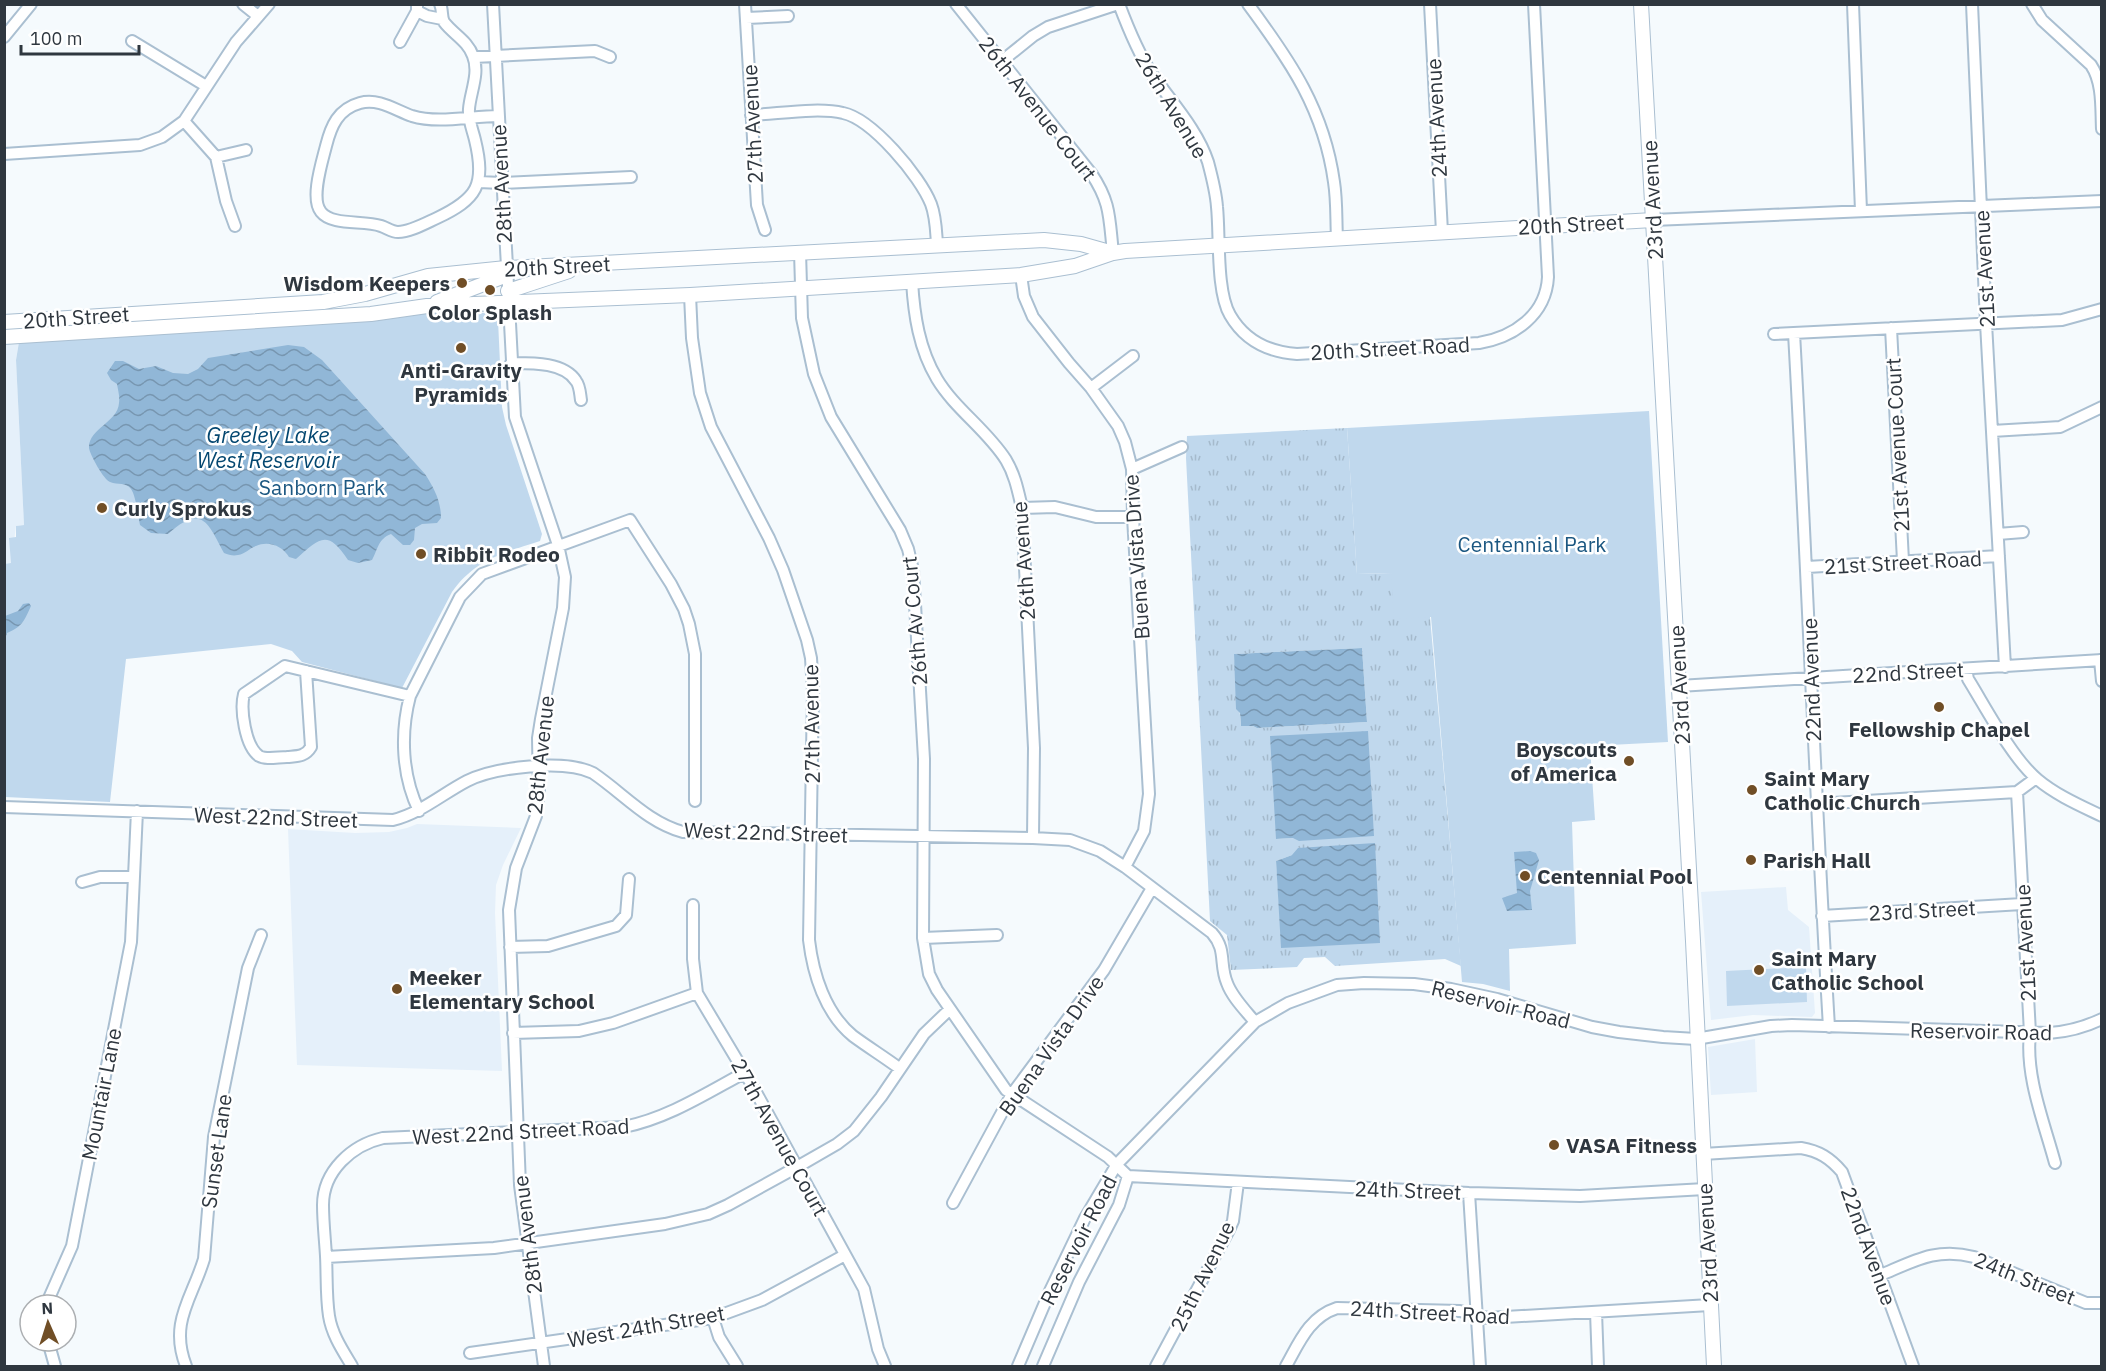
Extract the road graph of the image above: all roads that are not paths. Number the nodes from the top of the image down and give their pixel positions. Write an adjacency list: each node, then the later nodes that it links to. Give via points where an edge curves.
1 (31, 4): 21 (street)
2 (243, 4): 17 (street)
3 (269, 4): 17 (street)
4 (440, 4): 20 (street)
5 (493, 4): 25 (street, 28th Avenue)
6 (745, 4): 19 (street, 27th Avenue)
7 (956, 4): 27 (street, 26th Avenue Court)
8 (1118, 4): 27 (street, via 1048,27); 50 (street, 26th Avenue, via 1151,72 1202,145 1216,195)
9 (1248, 4): 48 (street, via 1306,89 1317,116 1334,184)
10 (1430, 4): 47 (street, 24th Avenue)
11 (1534, 4): 44 (street, 20th Street Road)
12 (1641, 4): 43 (main road, 23rd Avenue)
13 (1853, 4): 42 (street)
14 (1972, 4): 41 (street, 21st Avenue)
15 (2032, 4): 33 (street, via 2042,20 2096,72)
16 (417, 8): 20 (street, via 426,16); 23 (street)
17 (258, 16): 28 (street)
18 (788, 16): 19 (street)
19 (746, 18): 29 (street, 27th Avenue)
20 (442, 19): 24 (street, via 466,42)
21 (4, 37)
22 (132, 41): 28 (street)
23 (400, 42)
24 (474, 57): 25 (street); 30 (street, 28th Avenue)
25 (494, 57): 26 (street, via 595,51); 31 (street, 28th Avenue)
26 (610, 57)
27 (1002, 61): 52 (street, 26th Avenue Court, via 1104,192)
28 (206, 86): 32 (street)
29 (751, 115): 46 (street, 27th Avenue, via 757,206); 49 (street, via 828,111 844,113 870,126 923,188 931,204)
30 (469, 116): 31 (street); 38 (street, 28th Avenue, via 480,159); 38 (street, 28th Avenue, via 432,120 373,102 346,109 337,117 329,135 317,202 321,213 333,220 364,222 401,232 461,206)
31 (498, 116): 39 (street, 28th Avenue)
32 (184, 120): 35 (street, via 162,137 140,145); 36 (street)
33 (2102, 129)
34 (246, 150): 36 (street)
35 (4, 154)
36 (216, 157): 45 (street)
37 (631, 177): 39 (street)
38 (479, 182): 39 (street)
39 (501, 183): 54 (street, 28th Avenue)
40 (2102, 201): 41 (street, 20th Street)
41 (1981, 208): 42 (street, 20th Street); 63 (street, 21st Avenue)
42 (1861, 211): 43 (street, 20th Street)
43 (1653, 220): 44 (main road, 20th Street); 90 (main road, 23rd Avenue)
44 (1545, 225): 47 (main road, 20th Street); 50 (street, 20th Street Road, via 1548,284 1532,318 1495,340 1388,349 1297,354 1259,345 1241,331 1227,309)
45 (235, 226)
46 (765, 230)
47 (1442, 232): 48 (main road, 20th Street)
48 (1338, 238): 50 (main road, 20th Street)
49 (937, 244): 51 (main road, 20th Street); 52 (main road, 20th Street, via 1061,240)
50 (1219, 245): 52 (main road, 20th Street)
51 (800, 252): 53 (main road, 20th Street); 57 (street)
52 (1113, 252): 55 (main road, 20th Street, via 1076,266)
53 (594, 263): 54 (main road, 20th Street); 59 (main road, via 581,270 562,272)
54 (506, 272): 59 (street, 28th Avenue); 60 (main road); 62 (main road, 20th Street, via 428,276 323,302)
55 (1021, 275): 56 (main road, 20th Street); 70 (street, Buena Vista Drive, via 1033,317)
56 (912, 281): 57 (main road, 20th Street); 76 (street, 26th Avenue, via 916,321 928,363 947,394 1005,460 1015,479)
57 (800, 288): 58 (main road, 20th Street); 102 (street, 26th Av Court, via 806,344 831,417 886,504 908,549 919,644)
58 (690, 295): 59 (main road, 20th Street); 101 (street, 27th Avenue, via 699,393 711,427 783,570 811,658)
59 (508, 297): 60 (main road, 20th Street); 69 (street, 28th Avenue)
60 (427, 306): 67 (main road, 20th Street, via 370,314)
61 (2102, 309): 63 (street, via 2062,320)
62 (4, 322)
63 (1986, 323): 64 (street); 73 (street, 21st Avenue)
64 (1890, 328): 65 (street); 82 (street, 21st Avenue Court)
65 (1794, 333): 66 (street); 83 (street, 22nd Avenue)
66 (1774, 334)
67 (4, 337)
68 (1133, 356): 70 (street)
69 (511, 363): 71 (street, via 561,369 575,378); 80 (street, 28th Avenue, via 515,417)
70 (1091, 388): 75 (street, Buena Vista Drive, via 1118,426)
71 (581, 400)
72 (2102, 407): 73 (street, via 2060,427)
73 (1992, 430): 79 (street, 21st Avenue)
74 (1182, 447): 75 (street)
75 (1132, 469): 77 (street, Buena Vista Drive)
76 (1022, 508): 77 (street, via 1055,507 1096,517); 103 (street, 26th Avenue, via 1034,748)
77 (1133, 517): 104 (street, Buena Vista Drive, via 1149,795 1144,831)
78 (2023, 532): 79 (street)
79 (1998, 534): 81 (street, 21st Avenue)
80 (558, 545): 91 (street, via 486,571 467,588); 92 (street, 28th Avenue, via 565,593 538,738); 95 (street, via 630,519 671,584 684,609 695,654)
81 (1999, 556): 82 (street, 21st Street Road); 85 (street, 21st Avenue)
82 (1903, 561): 83 (street, 21st Street Road)
83 (1807, 567): 88 (street, 22nd Avenue)
84 (2101, 660): 85 (street, 22nd Street); 89 (street)
85 (2005, 667): 86 (street, 22nd Street)
86 (1966, 669): 88 (street, 22nd Street); 93 (street, via 1968,679 2022,764)
87 (306, 671): 87 (street, via 285,666 244,694 244,727 260,756 300,756 311,747); 91 (street)
88 (1810, 677): 90 (street, 22nd Street); 96 (street, 22nd Avenue)
89 (2102, 681)
90 (1679, 686): 123 (main road, 23rd Avenue)
91 (410, 696): 99 (street, via 405,717 405,761)
92 (539, 767): 99 (street, West 22nd Street, via 484,773); 101 (street, West 22nd Street, via 585,769 652,819 683,832); 115 (street, 28th Avenue, via 536,816 511,889)
93 (2036, 778): 94 (street); 100 (street, via 2056,793)
94 (2017, 792): 96 (street); 109 (street, 21st Avenue)
95 (695, 801)
96 (1816, 804): 111 (street, 22nd Avenue)
97 (4, 807): 98 (street, West 22nd Street)
98 (137, 811): 99 (street, West 22nd Street, via 380,821); 105 (street, Mountair Lane)
99 (419, 811)
100 (2102, 816)
101 (810, 835): 102 (street, West 22nd Street); 124 (street, 27th Avenue, via 809,940 814,972 841,1024)
102 (923, 836): 103 (street, West 22nd Street); 114 (street, 26th Av Court)
103 (1033, 838): 104 (street, West 22nd Street, via 1085,844)
104 (1125, 867): 108 (street, West 22nd Street)
105 (134, 877): 107 (street, via 100,877); 141 (street, Mountair Lane, via 130,942 72,1246)
106 (629, 879): 115 (street, via 626,915 616,926 548,946)
107 (82, 882)
108 (1152, 888): 119 (street, West 22nd Street, via 1219,941 1226,980); 126 (street, Buena Vista Drive, via 1104,970)
109 (2022, 904): 111 (street, 23rd Street); 122 (street, 21st Avenue)
110 (693, 905): 116 (street, 27th Avenue Court, via 693,959)
111 (1822, 916): 120 (street, 22nd Avenue)
112 (261, 935): 149 (street, Sunset Lane, via 248,968 214,1137 204,1259 180,1321 180,1344)
113 (997, 935): 114 (street)
114 (922, 938): 117 (street, 26th Av Court, via 929,974)
115 (510, 947): 121 (street, 28th Avenue)
116 (698, 993): 121 (street, via 579,1031); 125 (street, 27th Avenue Court)
117 (949, 1010): 124 (street, via 924,1034); 126 (street, 26th Av Court)
118 (2102, 1020): 122 (street, Reservoir Road, via 2062,1032)
119 (1255, 1022): 123 (street, Reservoir Road, via 1288,1003 1337,985 1414,984 1497,999 1619,1032); 130 (street, Reservoir Road)
120 (1829, 1027): 122 (street, Reservoir Road); 123 (street, Reservoir Road, via 1782,1025)
121 (513, 1033): 127 (street, 28th Avenue)
122 (2030, 1033): 129 (street, 21st Avenue, via 2028,1056)
123 (1696, 1039): 128 (main road, 23rd Avenue)
124 (899, 1068): 131 (street, via 854,1131)
125 (744, 1072): 127 (street, West 22nd Street Road, via 676,1111 641,1124 601,1130); 131 (street, 27th Avenue Court)
126 (1012, 1094): 130 (street, 26th Av Court); 136 (street, Buena Vista Drive)
127 (517, 1133): 137 (street, 28th Avenue); 139 (street, West 22nd Street Road, via 383,1138 359,1146 337,1167 326,1186)
128 (1703, 1154): 134 (main road, 23rd Avenue); 140 (street, 22nd Avenue, via 1801,1148 1824,1155 1842,1172)
129 (2055, 1163)
130 (1117, 1164): 132 (street); 154 (street, Reservoir Road, via 1050,1291)
131 (797, 1167): 137 (street, via 728,1205 688,1219); 138 (street, 27th Avenue Court)
132 (1128, 1176): 133 (street, 24th Street); 155 (street, via 1122,1199 1079,1282)
133 (1238, 1182): 135 (street, 24th Street); 156 (street, 25th Avenue, via 1229,1230)
134 (1705, 1190): 135 (street, 24th Street, via 1580,1196); 143 (main road, 23rd Avenue)
135 (1469, 1193): 145 (street)
136 (952, 1203)
137 (527, 1243): 139 (street); 147 (street, 28th Avenue)
138 (845, 1255): 146 (street, West 24th Street, via 762,1300); 153 (street, 27th Avenue Court, via 864,1289)
139 (326, 1257): 150 (street, via 329,1316 338,1344)
140 (1881, 1275): 142 (street, 24th Street, via 1943,1252 1958,1253 2086,1303); 161 (street, 22nd Avenue)
141 (51, 1293)
142 (2102, 1303)
143 (1710, 1305): 144 (street, 24th Street Road); 160 (main road, 23rd Avenue)
144 (1596, 1312): 145 (street, 24th Street Road, via 1488,1318); 159 (street)
145 (1477, 1315): 157 (street, 24th Street Road, via 1460,1311 1337,1308 1308,1327); 158 (street)
146 (713, 1318): 147 (street, West 24th Street); 152 (street, via 719,1337)
147 (541, 1344): 148 (street, West 24th Street); 151 (street, 28th Avenue)
148 (470, 1353)
149 (186, 1366)
150 (352, 1366)
151 (544, 1366)
152 (737, 1366)
153 (885, 1366)
154 (1018, 1366)
155 (1043, 1366)
156 (1156, 1366)
157 (1286, 1366)
158 (1480, 1366)
159 (1598, 1366)
160 (1714, 1366)
161 (1915, 1366)

